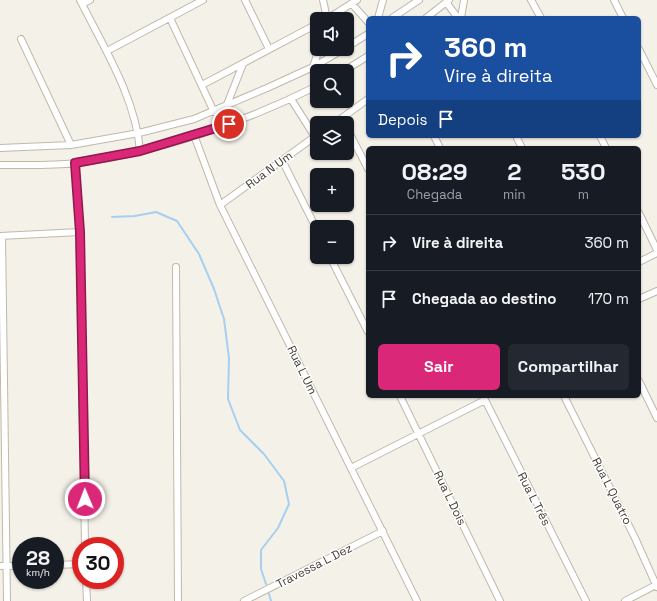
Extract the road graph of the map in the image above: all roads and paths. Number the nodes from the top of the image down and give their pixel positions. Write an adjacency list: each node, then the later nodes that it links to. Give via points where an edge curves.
1 (90, 0): 11 (street)
2 (203, 0): 22 (street)
3 (245, 0): 28 (street)
4 (323, 0): 13 (street)
5 (383, 0): 15 (street)
6 (419, 0): 16 (street)
7 (464, 0): 19 (street)
8 (532, 0): 20 (street)
9 (614, 0): 21 (street)
10 (447, 1): 17 (street); 18 (street)
11 (81, 2): 29 (street)
12 (355, 2): 14 (street); 23 (street)
13 (326, 12)
14 (339, 12)
15 (379, 16)
16 (395, 16)
17 (428, 16)
18 (457, 16)
19 (461, 16)
20 (540, 16)
21 (622, 16)
22 (170, 18): 29 (street); 37 (street)
23 (366, 19)
24 (310, 28): 28 (street)
25 (366, 35): 27 (street)
26 (21, 39): 50 (street)
27 (354, 43)
28 (269, 49): 33 (street)
29 (107, 51): 46 (street, via 134,115)
30 (641, 53): 38 (street)
31 (332, 56): 34 (street)
32 (366, 57): 35 (street)
33 (243, 64): 37 (street); 42 (street)
34 (318, 64)
35 (354, 65)
36 (310, 68): 42 (street)
37 (202, 85): 43 (street)
38 (657, 85)
39 (310, 90): 40 (street)
40 (291, 99): 45 (street); 47 (street)
41 (366, 102): 44 (street)
42 (226, 106): 43 (street)
43 (214, 112): 46 (street)
44 (349, 116)
45 (310, 127)
46 (138, 133): 50 (street); 52 (street)
47 (194, 135): 52 (street); 57 (street, Rua L Um)
48 (310, 140): 53 (street, Rua N Um)
49 (354, 142): 56 (street)
50 (70, 145): 51 (street)
51 (0, 148)
52 (140, 151): 54 (street)
53 (282, 160): 57 (street, Rua N Um); 59 (street)
54 (75, 163): 55 (street); 60 (street)
55 (0, 165)
56 (366, 165)
57 (220, 205): 75 (street, Rua L Um)
58 (641, 217): 62 (street)
59 (312, 220)
60 (80, 232): 61 (street); 77 (street)
61 (1, 236): 78 (street)
62 (657, 251): 63 (street)
63 (641, 261)
64 (334, 264): 68 (street)
65 (176, 267): 83 (street)
66 (657, 291): 67 (street)
67 (641, 298)
68 (366, 328)
69 (641, 386): 73 (street)
70 (401, 398): 74 (street, Rua L Dois)
71 (484, 398): 74 (street); 87 (street, Rua L Três)
72 (565, 398): 79 (street, Rua L Quatro)
73 (657, 418)
74 (419, 434): 75 (street); 86 (street, Rua L Dois)
75 (351, 468): 76 (street, Rua L Um)
76 (383, 531): 84 (street, Travessa L Dez); 85 (street, Rua L Um)
77 (85, 537)
78 (3, 566): 81 (street)
79 (656, 586): 88 (street)
80 (86, 589): 82 (street)
81 (7, 601)
82 (87, 601)
83 (178, 601)
84 (244, 601)
85 (417, 601)
86 (500, 601)
87 (586, 601)
88 (625, 601)

